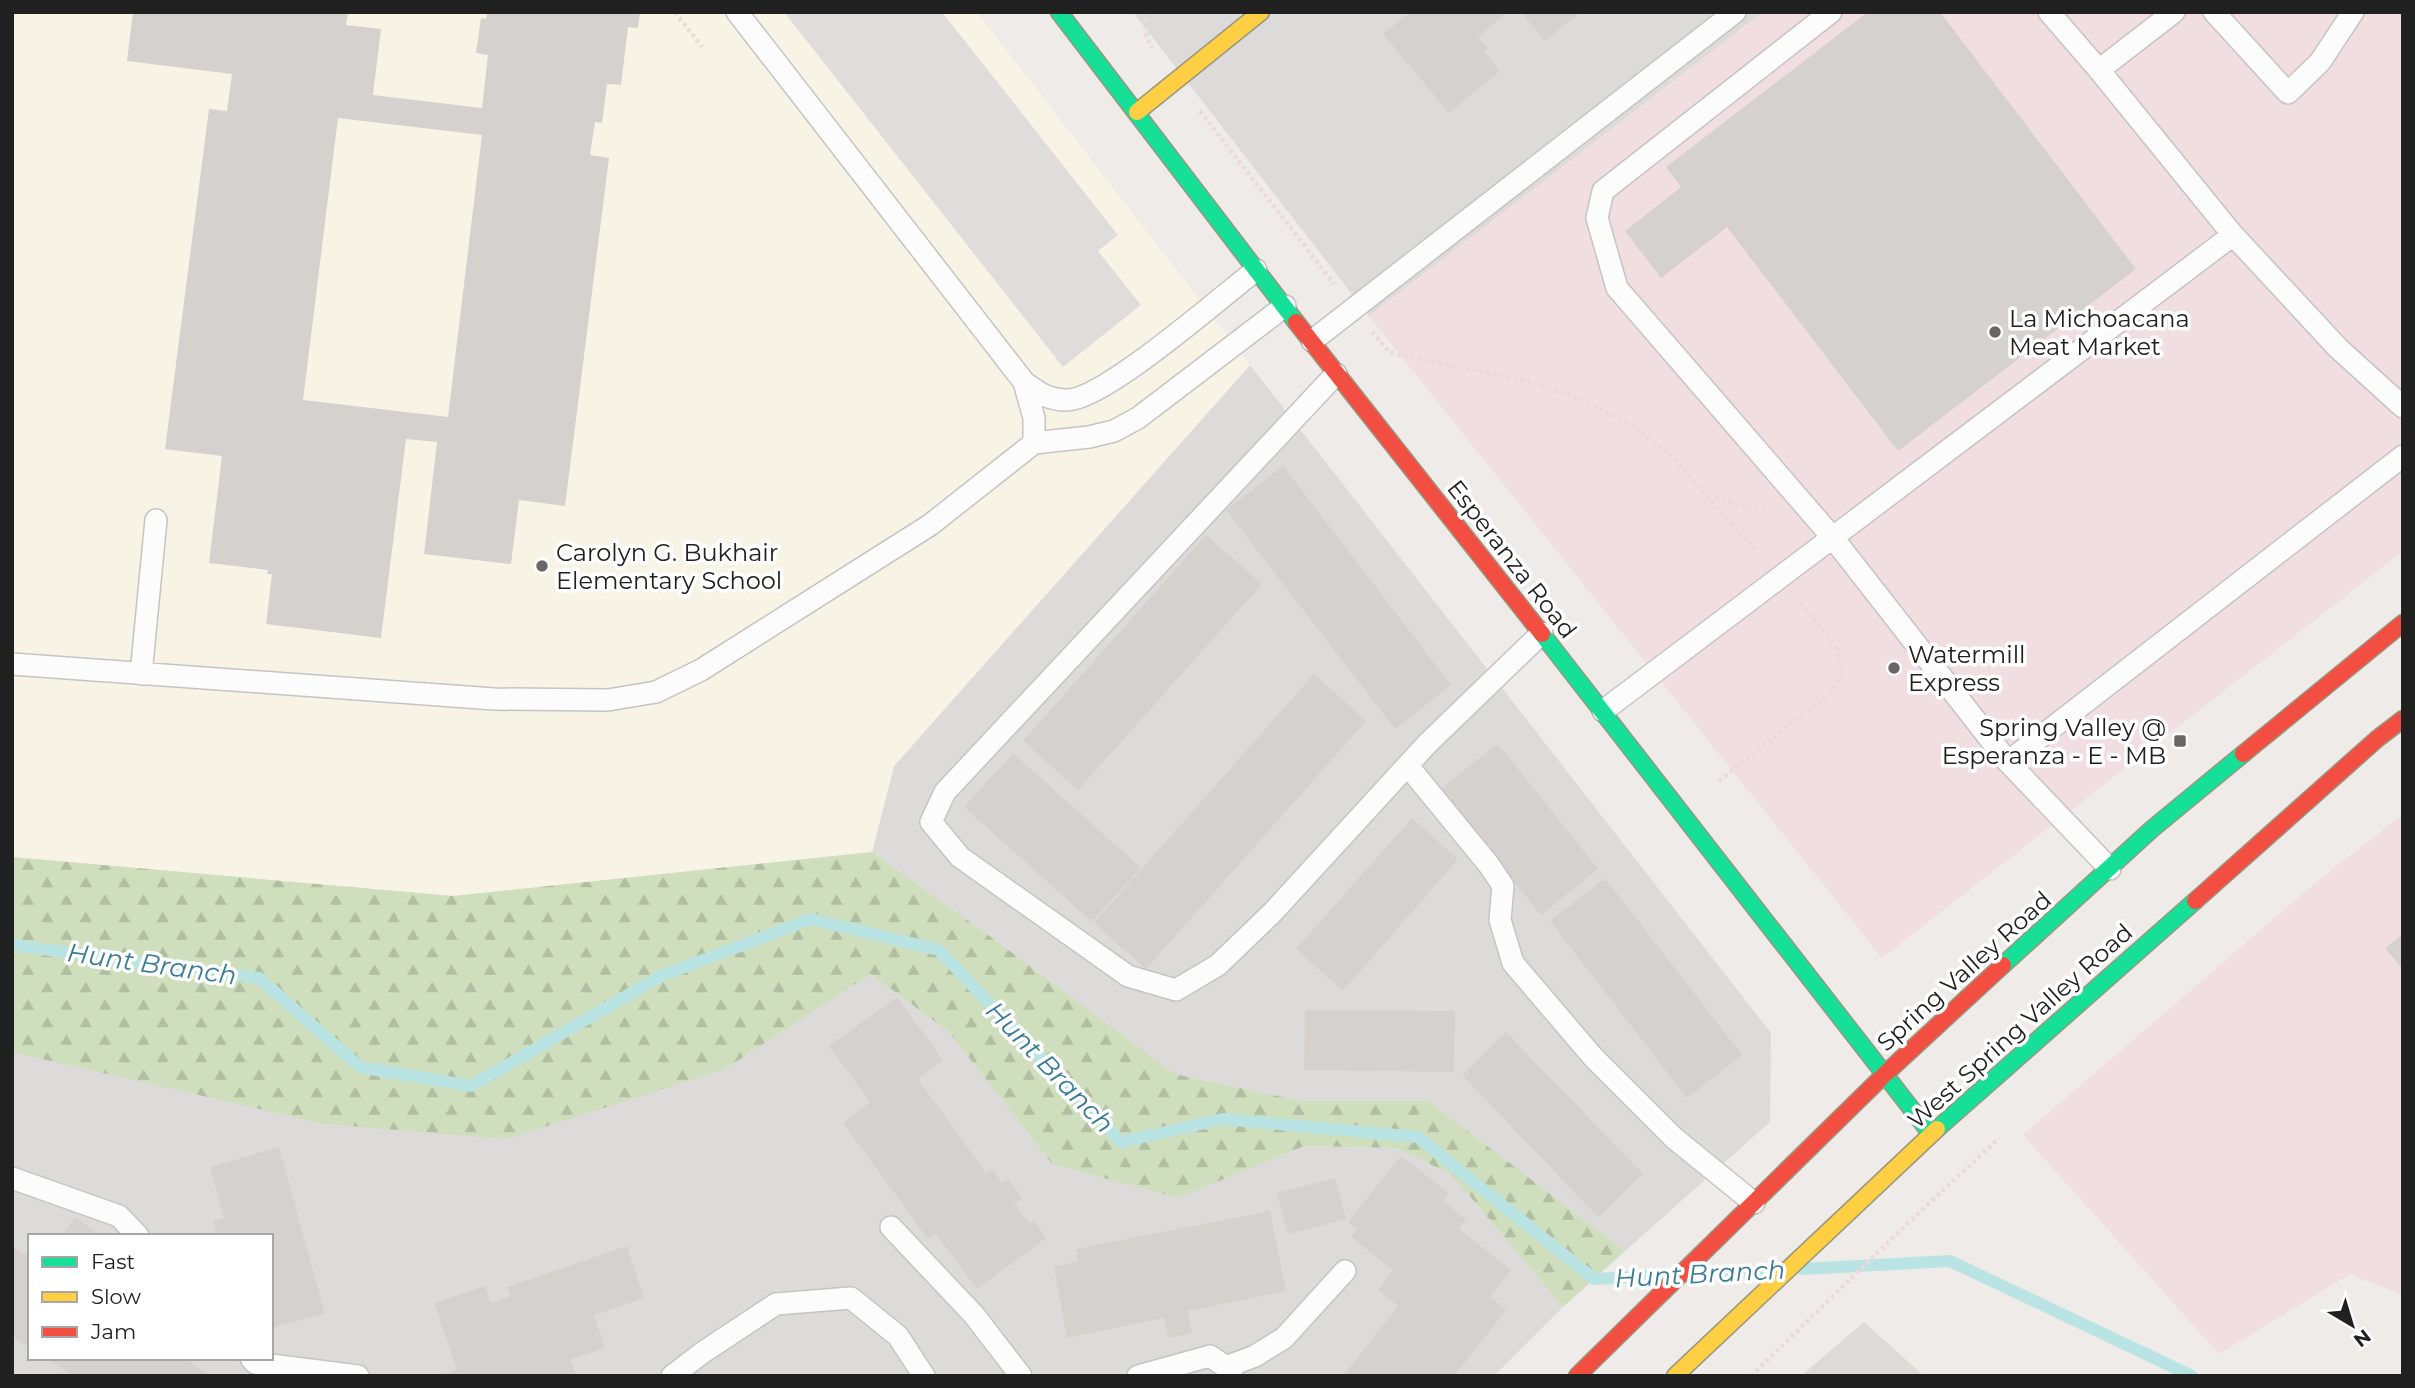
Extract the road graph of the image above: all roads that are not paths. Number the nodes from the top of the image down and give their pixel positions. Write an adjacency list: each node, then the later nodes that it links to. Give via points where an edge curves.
1 (737, 12): 17 (lane)
2 (1059, 12): 11 (main road, Esperanza Road)
3 (1261, 12): 11 (main road)
4 (1735, 12): 15 (lane)
5 (1831, 12): 22 (lane, via 1603,191 1597,218 1617,288)
6 (2049, 12): 10 (lane)
7 (2174, 12): 10 (lane)
8 (2214, 12): 9 (lane, via 2288,93 2320,62)
9 (2353, 12)
10 (2099, 70): 12 (lane)
11 (1137, 112): 13 (main road, Esperanza Road)
12 (2233, 236): 18 (lane, via 2338,348); 22 (lane)
13 (1256, 270): 14 (main road, Esperanza Road); 17 (lane, via 1098,390 1070,400 1045,398)
14 (1285, 306): 15 (main road, Esperanza Road); 19 (lane, via 1138,418 1114,431)
15 (1312, 341): 16 (main road, Esperanza Road)
16 (1336, 374): 24 (main road, Esperanza Road); 30 (lane, via 945,792 931,822 960,857 1128,976 1177,990 1218,965 1246,939)
17 (1024, 382): 19 (lane, via 1034,418)
18 (2402, 404)
19 (1034, 443): 26 (lane, via 930,525 701,670 656,692 608,699 494,699)
20 (2403, 456): 29 (lane)
21 (156, 520): 26 (lane)
22 (1833, 538): 27 (lane); 29 (lane)
23 (2403, 623): 31 (main road, Spring Valley Road)
24 (1542, 634): 27 (main road, Esperanza Road); 30 (lane)
25 (12, 664): 26 (lane)
26 (141, 674)
27 (1603, 711): 32 (main road, Esperanza Road)
28 (2403, 719): 33 (main road, West Spring Valley Road, via 2386,743)
29 (2008, 762): 31 (lane)
30 (1408, 765): 35 (lane, via 1503,886 1500,920 1513,963 1593,1057 1665,1129)
31 (2110, 869): 32 (main road, Spring Valley Road)
32 (1885, 1074): 33 (main road, Esperanza Road); 35 (main road, Spring Valley Road)
33 (1931, 1134): 47 (main road, West Spring Valley Road)
34 (12, 1178): 37 (lane, via 119,1216)
35 (1754, 1203): 46 (main road, Spring Valley Road)
36 (891, 1227): 44 (lane, via 974,1315)
37 (136, 1234)
38 (1345, 1271): 40 (lane, via 1284,1338)
39 (253, 1360): 41 (lane)
40 (1229, 1371): 45 (lane, via 1210,1356)
41 (358, 1376)
42 (672, 1376): 43 (lane, via 776,1304 851,1298 898,1336)
43 (925, 1376)
44 (1021, 1376)
45 (1138, 1376)
46 (1577, 1376)
47 (1675, 1376)

